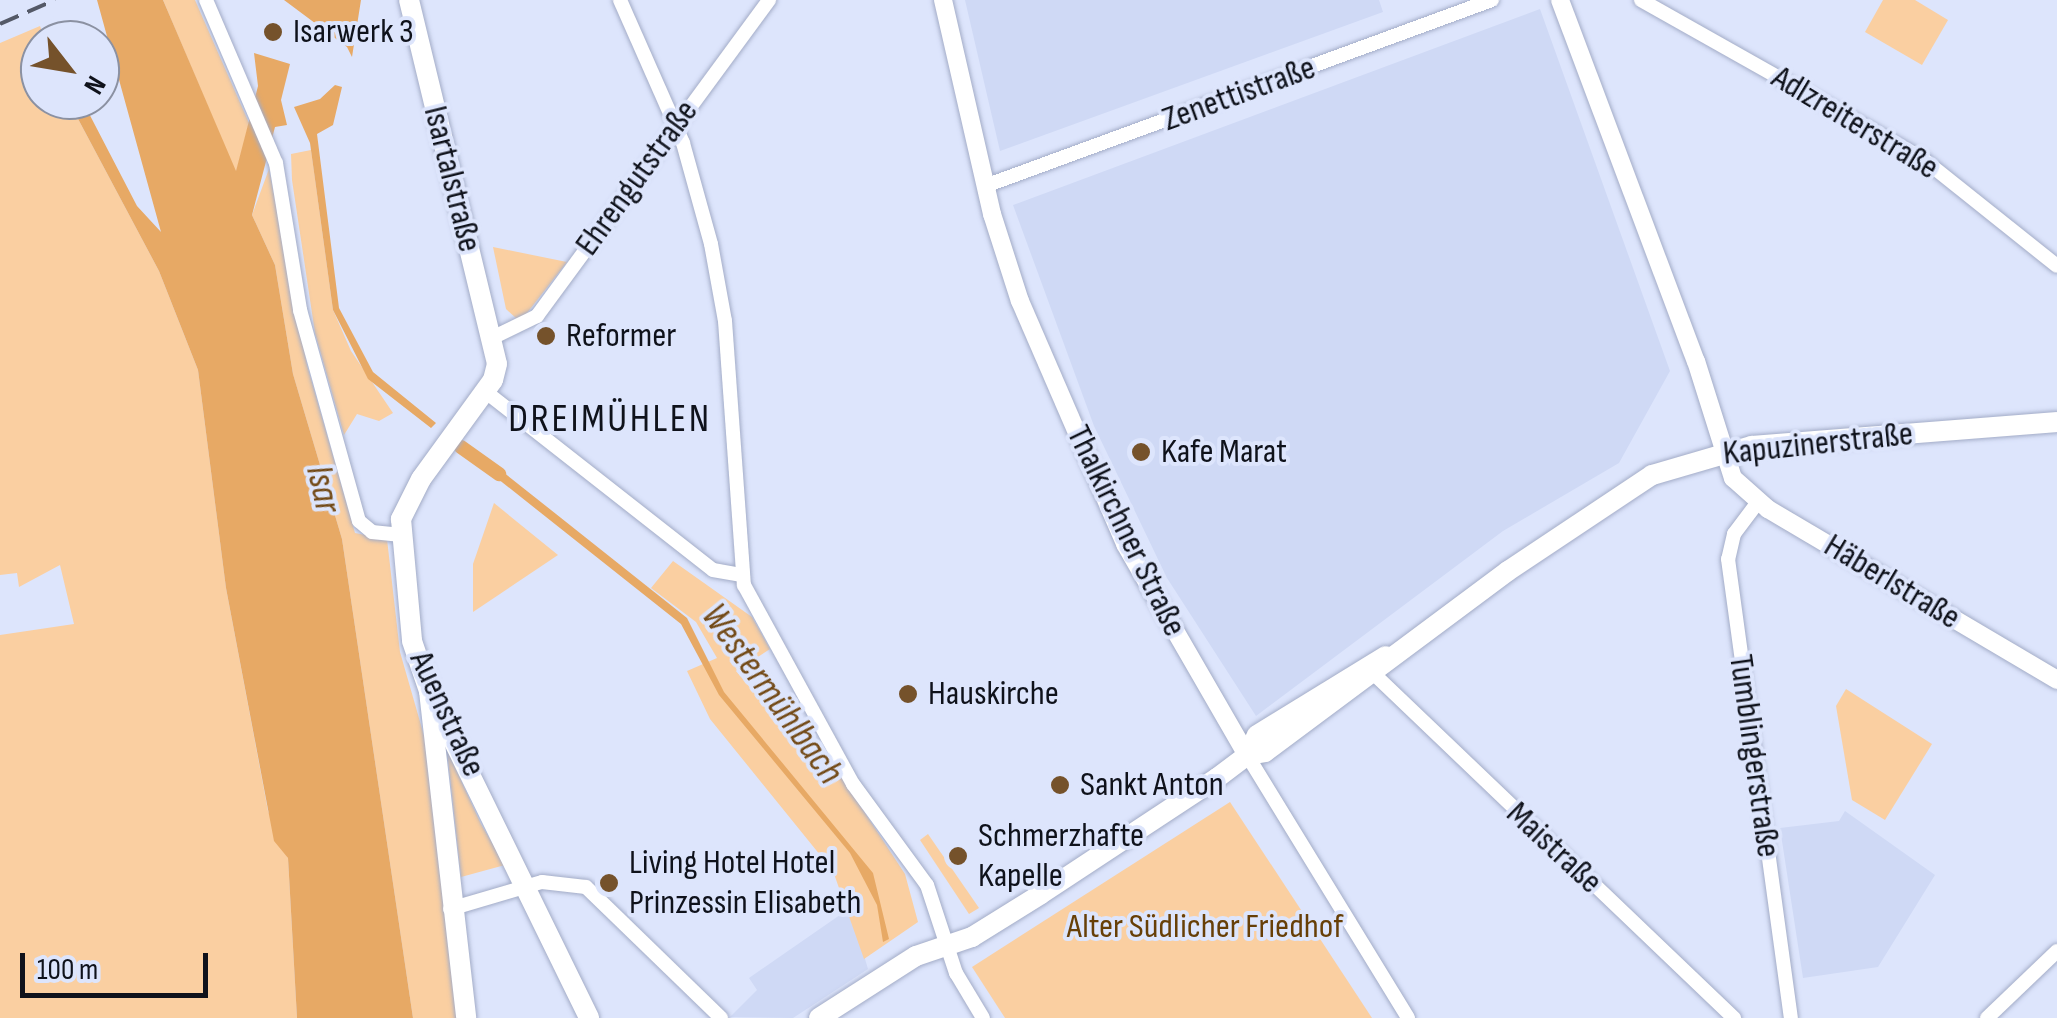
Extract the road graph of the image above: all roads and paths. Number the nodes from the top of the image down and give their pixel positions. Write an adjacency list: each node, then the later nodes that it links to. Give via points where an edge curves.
1 (206, 0): 17 (street, via 288,206 316,376 359,521 372,532)
2 (409, 0): 12 (main road, Isartalstraße)
3 (620, 0): 9 (street)
4 (769, 0): 9 (street, Ehrengutstraße)
5 (942, 0): 10 (street, Thalkirchner Straße)
6 (1492, 0): 10 (street, Zenettistraße)
7 (1560, 0): 15 (street, via 1696,361)
8 (1641, 0): 11 (street, Adlzreiterstraße, via 1923,159)
9 (673, 126): 12 (street, Ehrengutstraße, via 537,316); 18 (street, via 711,244 726,321)
10 (985, 186): 23 (street, Thalkirchner Straße, via 1020,301 1125,544)
11 (2057, 266)
12 (494, 348): 13 (main road, Auenstraße)
13 (486, 392): 17 (main road, Auenstraße, via 406,502); 18 (street, via 713,570)
14 (2057, 422): 15 (main road, Kapuzinerstraße)
15 (1720, 452): 16 (street, Häberlstraße, via 1733,478); 19 (main road, Kapuzinerstraße, via 1652,476 1605,502)
16 (1758, 502): 21 (street, Häberlstraße); 35 (street, Tumblingerstraße, via 1732,537 1728,560)
17 (399, 534): 22 (main road, Auenstraße, via 412,641)
18 (742, 575): 26 (street, via 853,784 923,877)
19 (1397, 652): 20 (main road, Kapuzinerstraße); 23 (main road, Kapuzinerstraße, via 1257,735)
20 (1375, 675): 23 (main road, Kapuzinerstraße, via 1265,752); 34 (street, Maistraße)
21 (2057, 680)
22 (429, 691): 24 (main road, Auenstraße); 25 (main road)
23 (1247, 755): 26 (main road, Kapuzinerstraße, via 1016,910); 33 (street, Thalkirchner Straße)
24 (529, 884): 25 (street); 29 (main road, Auenstraße); 30 (street, via 562,882 594,892)
25 (450, 909): 28 (main road)
26 (948, 946): 31 (main road, Kapuzinerstraße, via 919,954); 32 (street)
27 (2057, 951): 36 (street)
28 (466, 1018)
29 (588, 1018)
30 (721, 1018)
31 (819, 1018)
32 (983, 1018)
33 (1408, 1018)
34 (1734, 1018)
35 (1791, 1018)
36 (1988, 1018)

